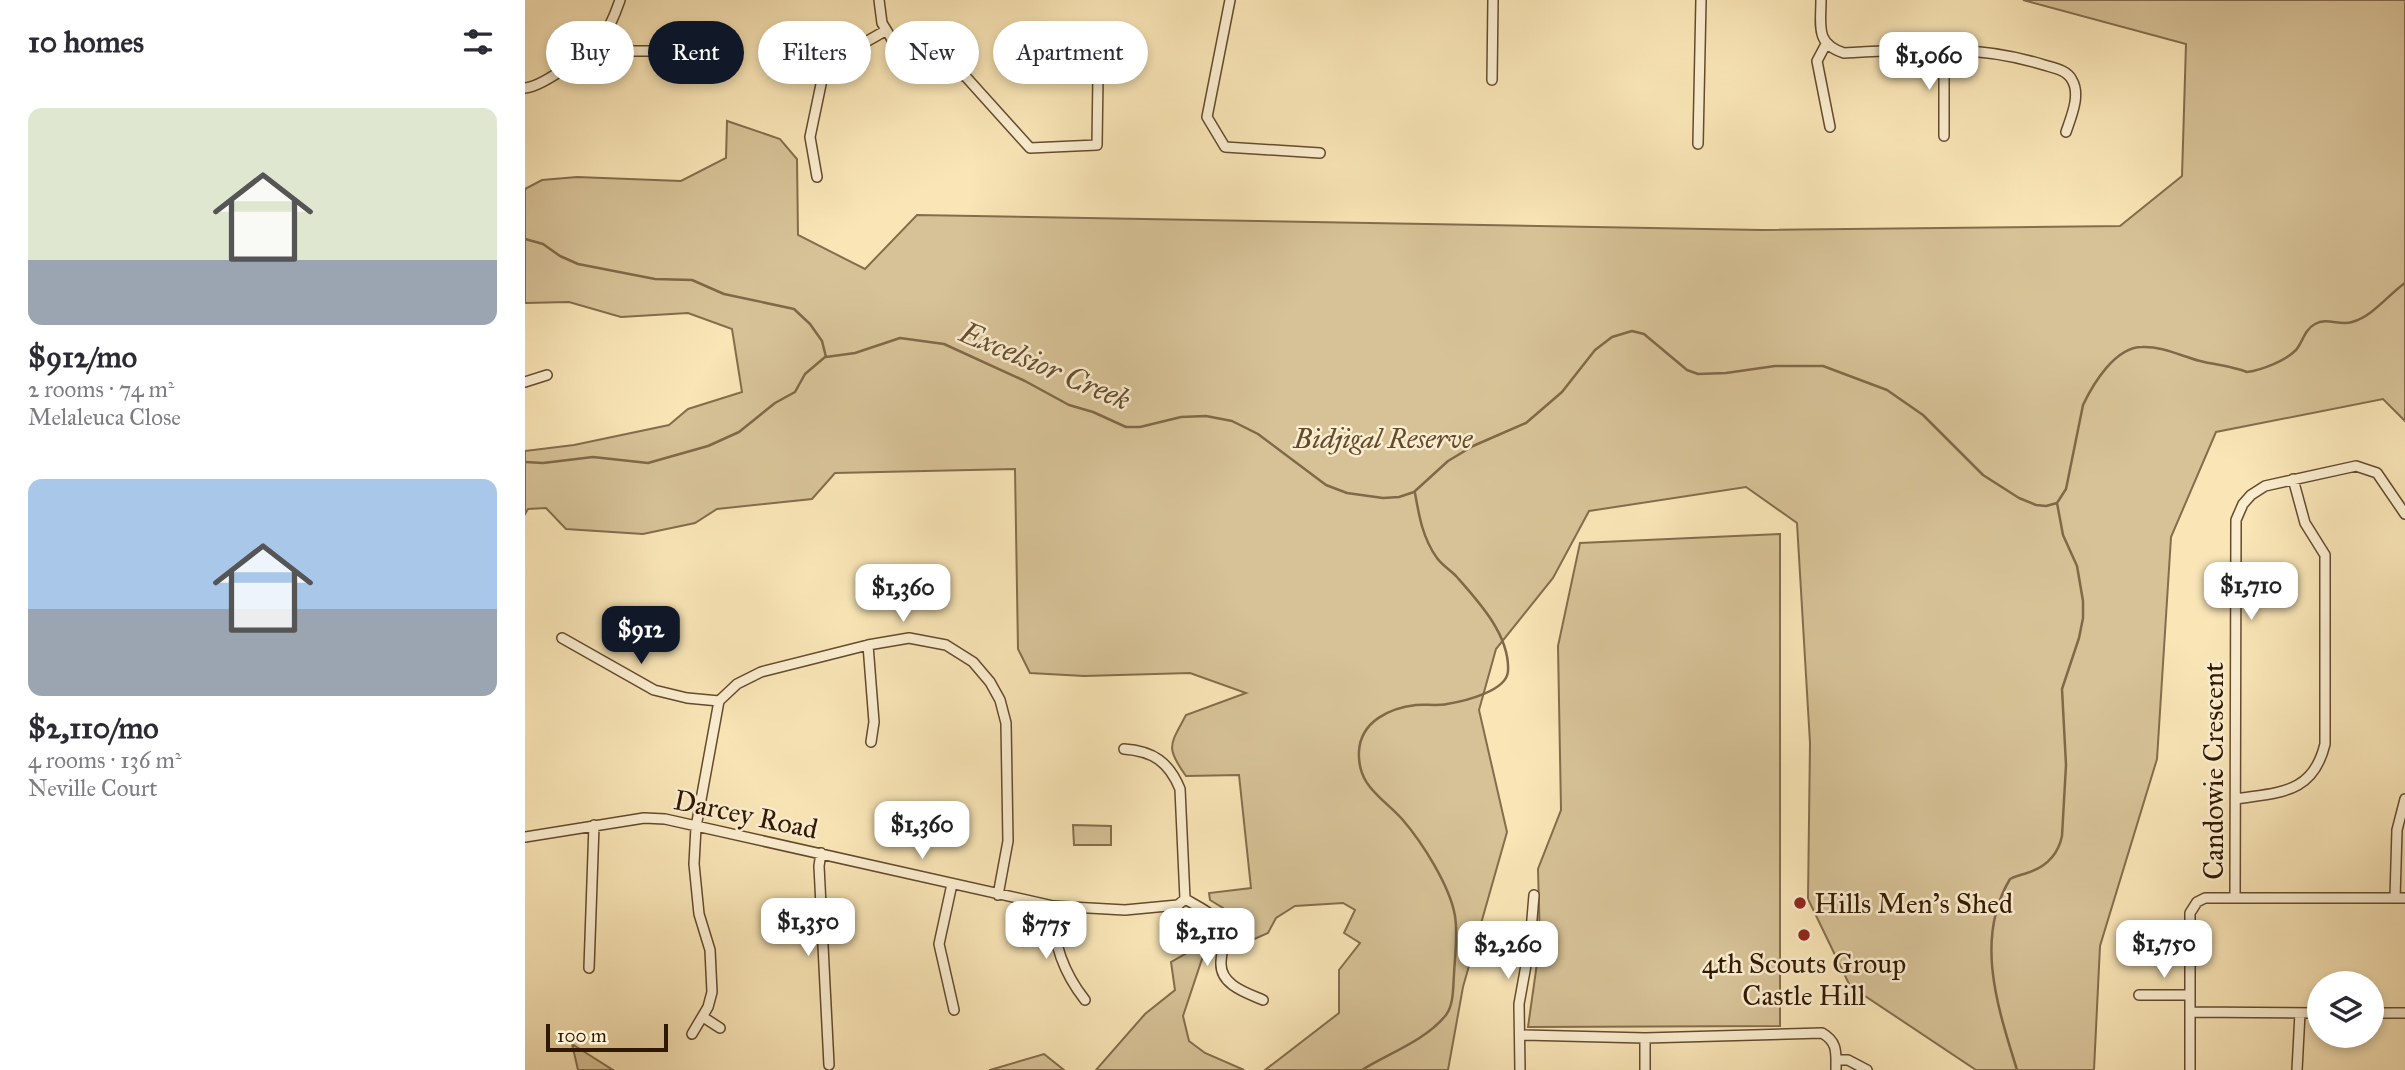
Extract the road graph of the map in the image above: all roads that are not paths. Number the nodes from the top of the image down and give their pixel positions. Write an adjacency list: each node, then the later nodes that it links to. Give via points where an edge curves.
1 (619, 0): 7 (street)
2 (879, 0): 8 (street)
3 (1230, 0): 20 (street, via 1207,117 1225,147)
4 (1493, 0): 12 (street)
5 (1701, 0): 19 (street)
6 (1821, 0): 9 (street, via 1821,33)
7 (612, 21)
8 (885, 30): 21 (street, via 824,70 810,137)
9 (1826, 44): 10 (street, via 1845,53); 16 (street, via 1817,61)
10 (1944, 48): 17 (street, via 2008,56 2064,72 2072,79 2076,97); 18 (street)
11 (546, 80): 15 (street)
12 (1492, 80)
13 (972, 84): 14 (street, via 1030,148 1097,145)
14 (1098, 84)
15 (525, 88)
16 (1830, 127)
17 (2066, 132)
18 (1944, 136)
19 (1698, 144)
20 (1320, 153)
21 (817, 177)
22 (547, 375): 23 (street)
23 (525, 382)
24 (2293, 480): 25 (street, Candowie Crescent, via 2356,466 2377,473); 31 (street, Candowie Crescent, via 2265,486 2251,495 2236,520); 31 (street, via 2305,523 2325,555 2325,744 2321,762 2304,783)
25 (2405, 514)
26 (562, 638): 28 (street, via 654,690)
27 (869, 645): 28 (street, via 761,672 737,684); 29 (street); 38 (street, via 909,638 946,645 973,662 1000,700 1006,723 1008,841)
28 (719, 701): 34 (street)
29 (871, 742)
30 (1124, 749): 42 (street, via 1159,757 1180,789)
31 (2237, 799): 40 (street, Candowie Crescent)
32 (2405, 799): 41 (street, via 2397,830)
33 (594, 825): 34 (street, Darcey Road, via 644,818); 35 (street, Darcey Road); 44 (street)
34 (696, 827): 36 (street, Darcey Road); 55 (street, via 699,914 710,950 712,985)
35 (525, 837)
36 (821, 853): 37 (street, Darcey Road); 60 (street)
37 (952, 884): 38 (street, Darcey Road); 49 (street, via 939,944)
38 (998, 895): 43 (street, Darcey Road)
39 (1534, 895): 58 (street, via 1519,1004)
40 (2235, 897): 41 (street); 46 (street, via 2205,898 2192,909)
41 (2400, 898)
42 (1185, 899): 43 (street, Darcey Road, via 1171,907 1125,910); 48 (street, via 1220,925 1225,938 1221,962 1230,984)
43 (1053, 906): 47 (street, via 1061,961)
44 (589, 968)
45 (2139, 995): 46 (street)
46 (2189, 995): 50 (street)
47 (1084, 1000)
48 (1263, 1000)
49 (954, 1010)
50 (2190, 1012): 51 (street); 65 (street)
51 (2300, 1013): 52 (street); 66 (street)
52 (2307, 1013)
53 (2384, 1013): 54 (street)
54 (2405, 1013)
55 (703, 1017): 56 (street); 57 (street)
56 (720, 1028)
57 (691, 1034)
58 (1520, 1035): 59 (street); 62 (street)
59 (1645, 1038): 61 (street, via 1822,1033 1835,1045); 63 (street)
60 (829, 1065)
61 (1836, 1065): 64 (street, via 1848,1060)
62 (1520, 1070)
63 (1645, 1070)
64 (1867, 1070)
65 (2190, 1070)
66 (2297, 1070)

